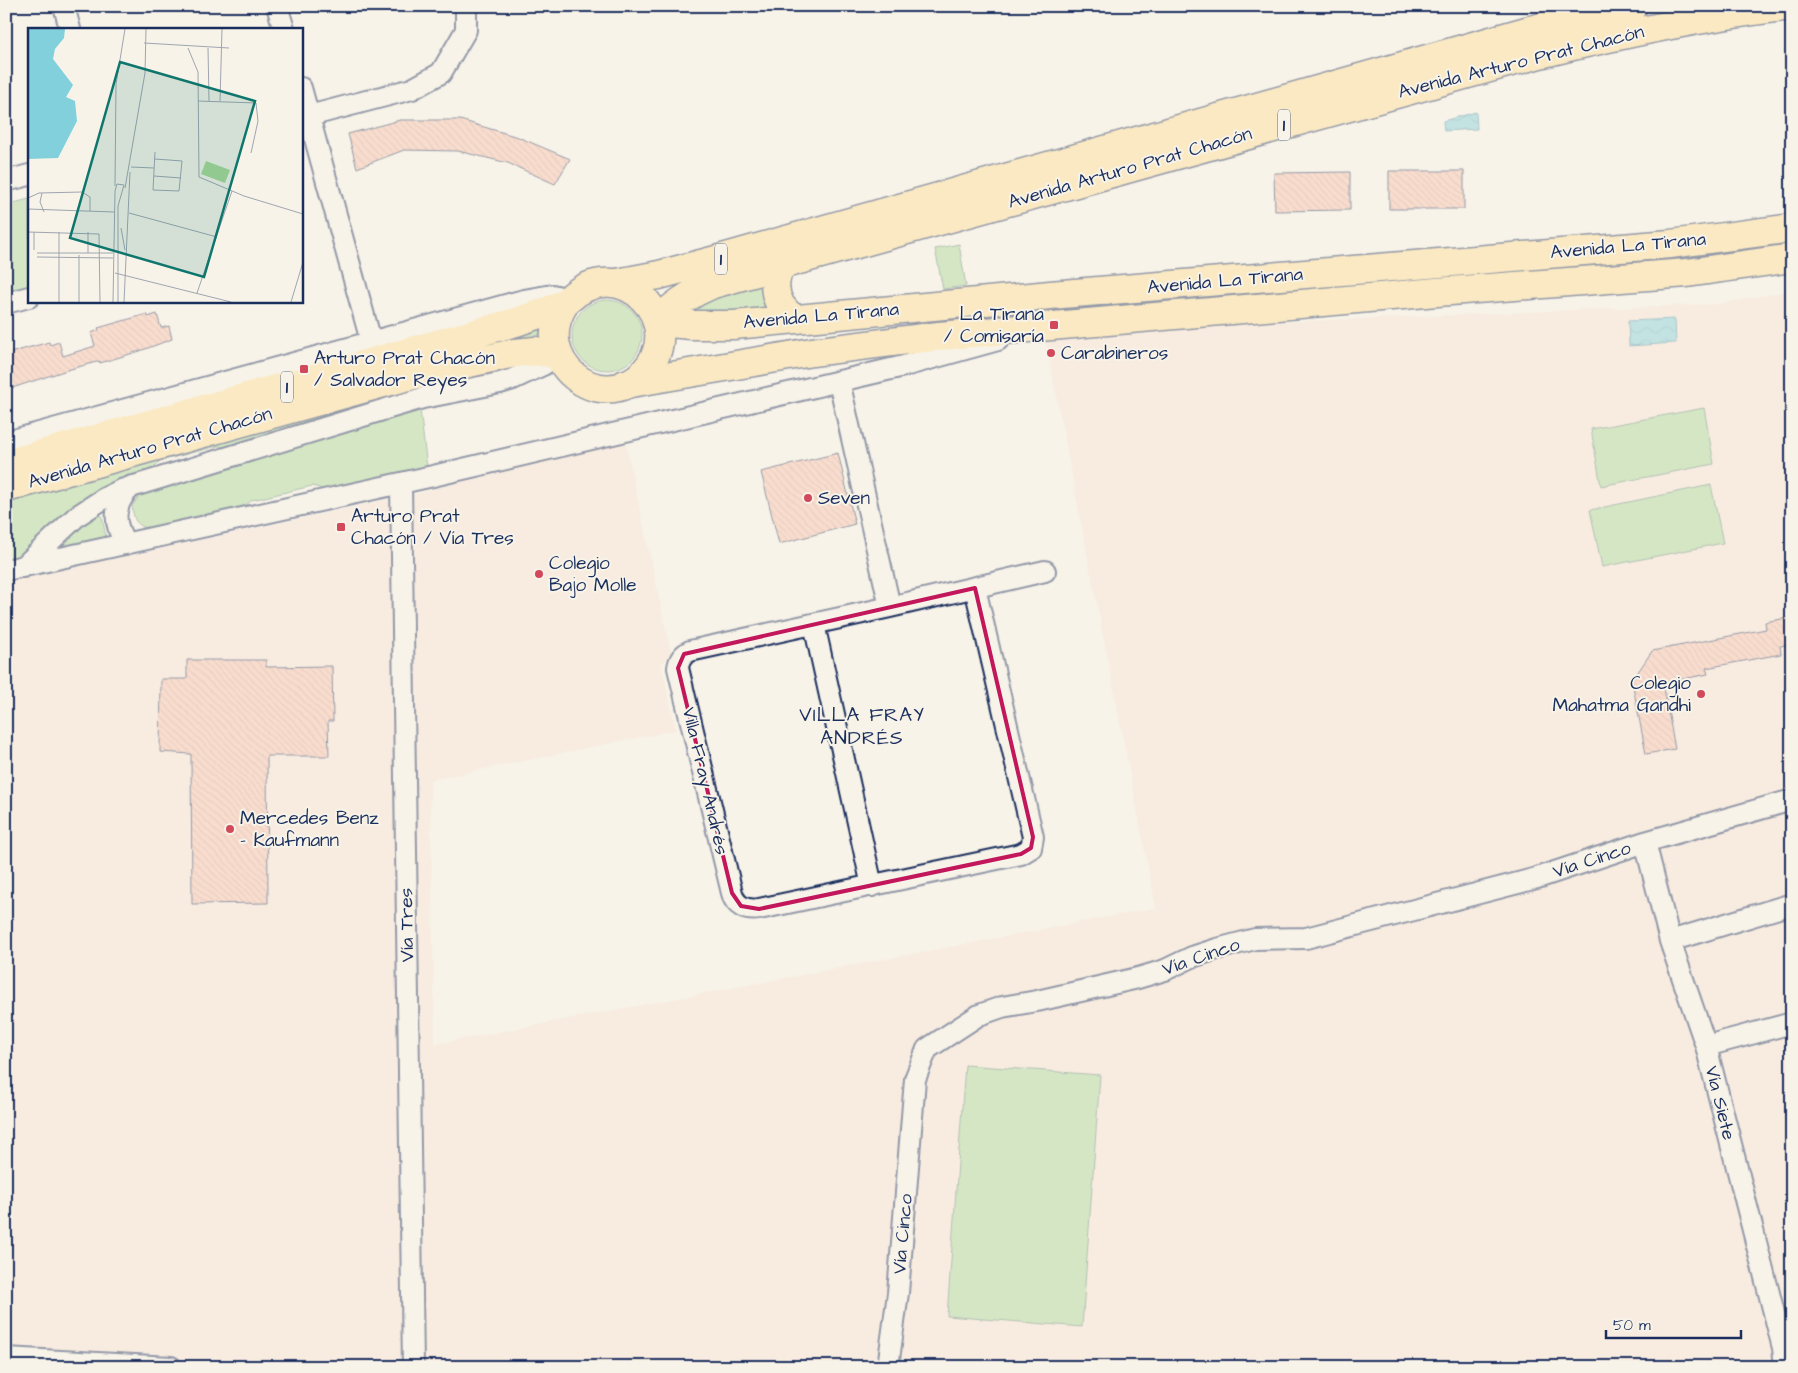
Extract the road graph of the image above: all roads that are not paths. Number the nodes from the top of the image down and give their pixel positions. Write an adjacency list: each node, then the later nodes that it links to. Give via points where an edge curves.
1 (64, 6): 6 (street)
2 (277, 6): 7 (street)
3 (466, 6): 9 (street, via 466,30 442,73 412,89)
4 (1632, 6): 15 (main road, Avenida Arturo Prat Chacón / 1, via 1521,33 712,261)
5 (1792, 6): 14 (main road, Avenida Arturo Prat Chacón / 1, via 1669,25 1536,55)
6 (70, 28)
7 (284, 28)
8 (302, 92): 9 (street)
9 (309, 116): 22 (street)
10 (28, 174): 11 (street)
11 (6, 181)
12 (1792, 228): 19 (main road, Avenida La Tirana, via 1670,244)
13 (1792, 258): 21 (main road, Avenida La Tirana, via 1687,274)
14 (781, 265): 19 (main road, via 775,279 776,294 783,309); 20 (main road, Avenida Arturo Prat Chacón / 1, via 698,290 670,308)
15 (617, 283): 17 (main road, Avenida Arturo Prat Chacón / 1, via 594,284 580,289); 20 (main road, via 642,297)
16 (28, 297): 18 (street)
17 (567, 301): 22 (street, via 552,295 533,297); 23 (main road, via 560,310 555,327); 27 (main road, Avenida Arturo Prat Chacón / 1, via 516,322)
18 (6, 304)
19 (795, 319): 20 (main road, Avenida La Tirana, via 710,326)
20 (657, 322): 25 (main road, via 657,347 651,363 640,376)
21 (1045, 326): 24 (street, Avenida La Tirana); 25 (main road, Avenida La Tirana, via 876,343)
22 (370, 341): 26 (street)
23 (558, 354): 25 (main road, via 565,367 582,381 610,388); 29 (street, Avenida Arturo Prat Chacón, via 507,382 414,401); 30 (main road, Avenida Arturo Prat Chacón / 1, via 525,352 432,370)
24 (839, 381): 28 (street, Avenida La Tirana); 35 (street)
25 (625, 384)
26 (6, 442)
27 (6, 464)
28 (401, 483): 31 (street, Avenida Arturo Prat Chacón); 46 (street, Vía Tres)
29 (133, 486): 31 (street, Avenida Arturo Prat Chacón, via 120,500 117,510 117,528); 32 (street, Avenida Arturo Prat Chacón, via 103,499 77,516)
30 (6, 488)
31 (126, 544): 32 (street, Avenida Arturo Prat Chacón)
32 (15, 568)
33 (1045, 571): 34 (street, Villa Fray Andrés)
34 (975, 588): 35 (street, Villa Fray Andrés); 39 (street, Villa Fray Andrés, via 1033,837 1031,848 1021,854)
35 (890, 608): 36 (street, Villa Fray Andrés)
36 (814, 624): 39 (street); 39 (street, Villa Fray Andrés, via 690,651 681,658 678,668 736,902 752,910)
37 (1792, 800): 38 (street, Vía Cinco)
38 (1646, 842): 41 (street, Vía Siete); 47 (street, Vía Cinco, via 1537,878 1306,938 1255,939 1200,954 1138,978 1002,1008 979,1015 927,1048 916,1079 898,1293)
39 (872, 886)
40 (1792, 904): 41 (street)
41 (1670, 941): 43 (street, Vía Siete)
42 (1792, 1023): 43 (street)
43 (1706, 1046): 48 (street, Vía Siete, via 1783,1348)
44 (6, 1358): 45 (street)
45 (171, 1367)
46 (413, 1367)
47 (888, 1367)
48 (1785, 1367)

